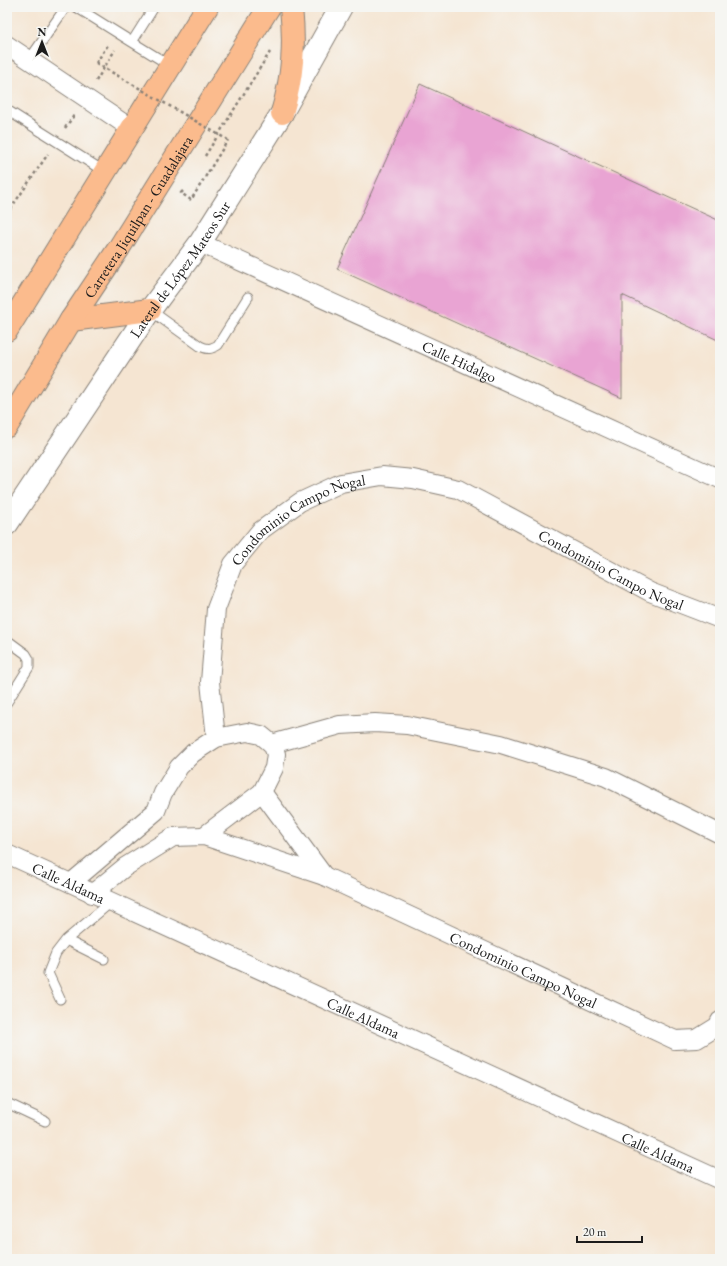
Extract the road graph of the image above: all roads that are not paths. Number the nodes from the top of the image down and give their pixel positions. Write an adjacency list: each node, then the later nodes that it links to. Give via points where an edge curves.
1 (66, 7): 10 (lane)
2 (76, 7): 8 (lane, via 122,39)
3 (154, 7): 8 (lane)
4 (206, 7): 11 (highway)
5 (269, 7): 19 (highway, Carretera Jiquilpan - Guadalajara, via 119,248)
6 (291, 7): 13 (highway, via 294,55 288,94)
7 (341, 7): 13 (street, Lateral de López Mateos Sur)
8 (132, 42): 11 (lane)
9 (7, 45): 10 (street)
10 (29, 60): 14 (street)
11 (171, 66): 14 (highway)
12 (7, 110): 15 (lane)
13 (282, 113): 16 (street, Lateral de López Mateos Sur)
14 (132, 129): 15 (highway)
15 (106, 172): 20 (highway)
16 (200, 243): 18 (street, Lateral de López Mateos Sur); 22 (street, Calle Hidalgo)
17 (248, 297): 18 (lane, via 218,345 212,349 200,346)
18 (150, 310): 19 (highway); 23 (street, Lateral de López Mateos Sur)
19 (71, 320): 21 (highway, Carretera Jiquilpan - Guadalajara)
20 (7, 330)
21 (7, 426)
22 (720, 479)
23 (7, 524)
24 (720, 619): 27 (street, Condominio Campo Nogal, via 650,592 458,489 413,479 382,476 341,483 300,502 260,531 233,564 216,609 210,682)
25 (7, 640): 26 (lane, via 30,659 29,667)
26 (7, 702)
27 (216, 738): 28 (street, via 247,732 260,735); 30 (street, via 193,753 179,767 163,793)
28 (272, 744): 29 (street, via 276,754 274,768); 31 (street, via 340,725 375,722 407,725 501,744 606,777)
29 (262, 792): 32 (street); 35 (street, Condominio Campo Nogal)
30 (156, 812): 33 (street); 36 (street)
31 (720, 834)
32 (204, 836): 33 (street, Condominio Campo Nogal); 35 (street, Condominio Campo Nogal)
33 (173, 837): 37 (street, via 125,867)
34 (7, 854): 36 (street, Calle Aldama)
35 (324, 876): 42 (street, Condominio Campo Nogal, via 675,1040 697,1038 718,1026)
36 (71, 883): 37 (street, Calle Aldama)
37 (92, 894): 38 (street, Calle Aldama)
38 (110, 903): 39 (lane); 45 (street, Calle Aldama)
39 (66, 940): 40 (lane); 41 (lane, via 56,953 48,973)
40 (104, 959)
41 (60, 999)
42 (720, 1021)
43 (7, 1103): 44 (lane)
44 (45, 1121)
45 (720, 1180)

